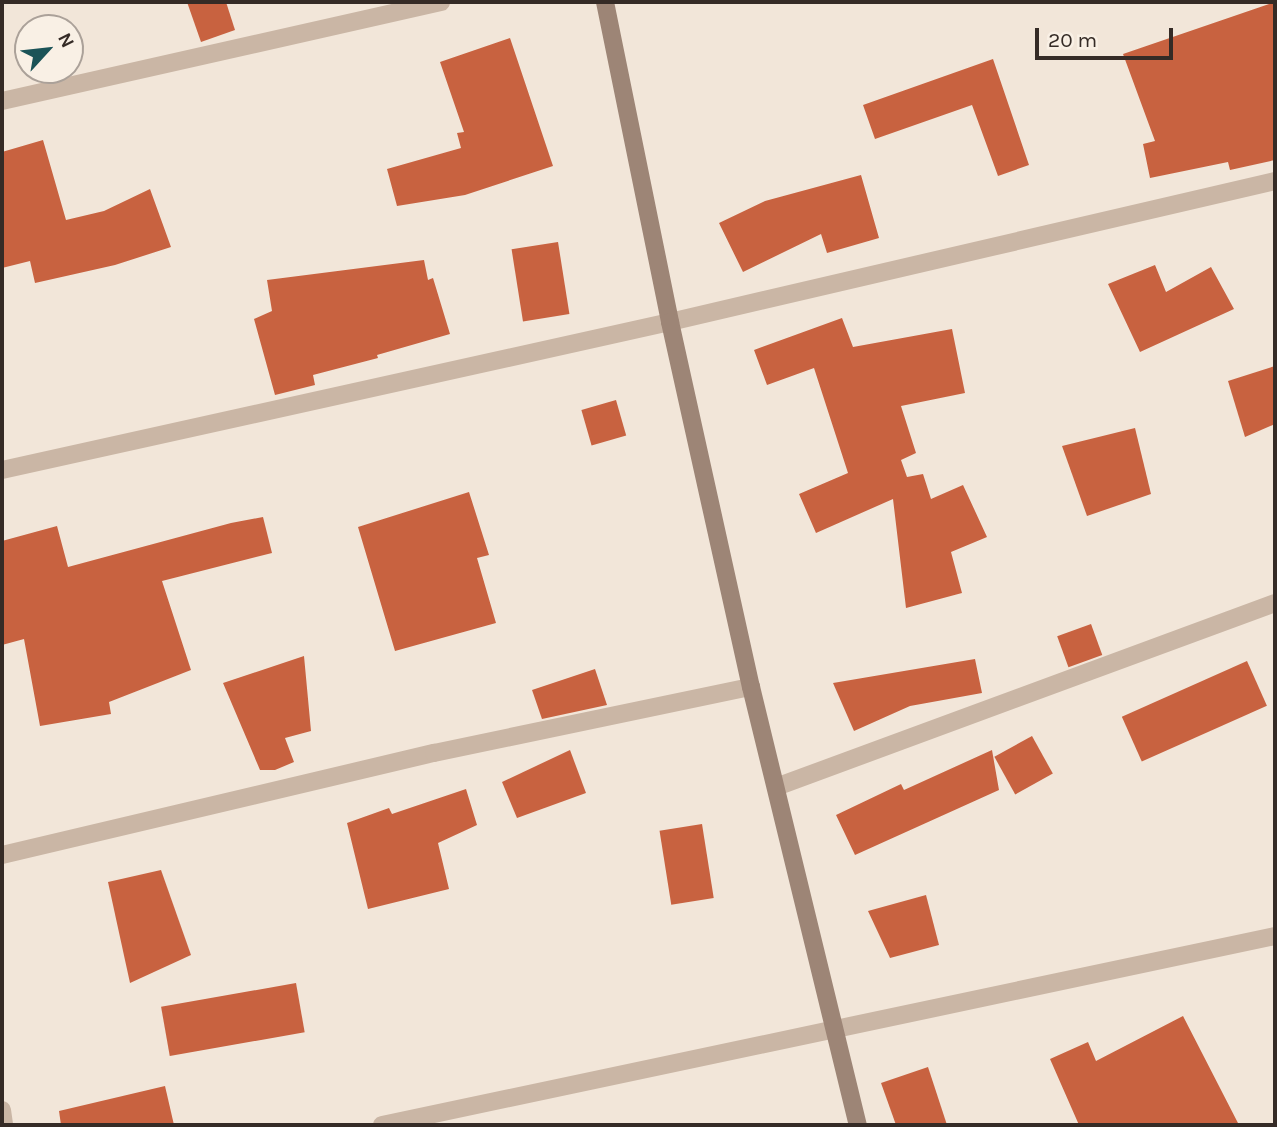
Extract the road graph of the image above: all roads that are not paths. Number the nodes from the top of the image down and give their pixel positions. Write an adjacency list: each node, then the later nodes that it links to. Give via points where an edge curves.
1 (441, 2): 3 (street)
2 (605, 2): 5 (street)
3 (2, 101)
4 (1275, 181): 5 (street)
5 (670, 322): 6 (street); 8 (street)
6 (2, 470)
7 (1275, 603): 9 (street)
8 (751, 687): 9 (street); 10 (street, via 434,752)
9 (776, 786): 12 (street)
10 (2, 855)
11 (1275, 936): 12 (street)
12 (837, 1029): 15 (street); 16 (street)
13 (2, 1110): 14 (street)
14 (4, 1125)
15 (382, 1125)
16 (858, 1125)

